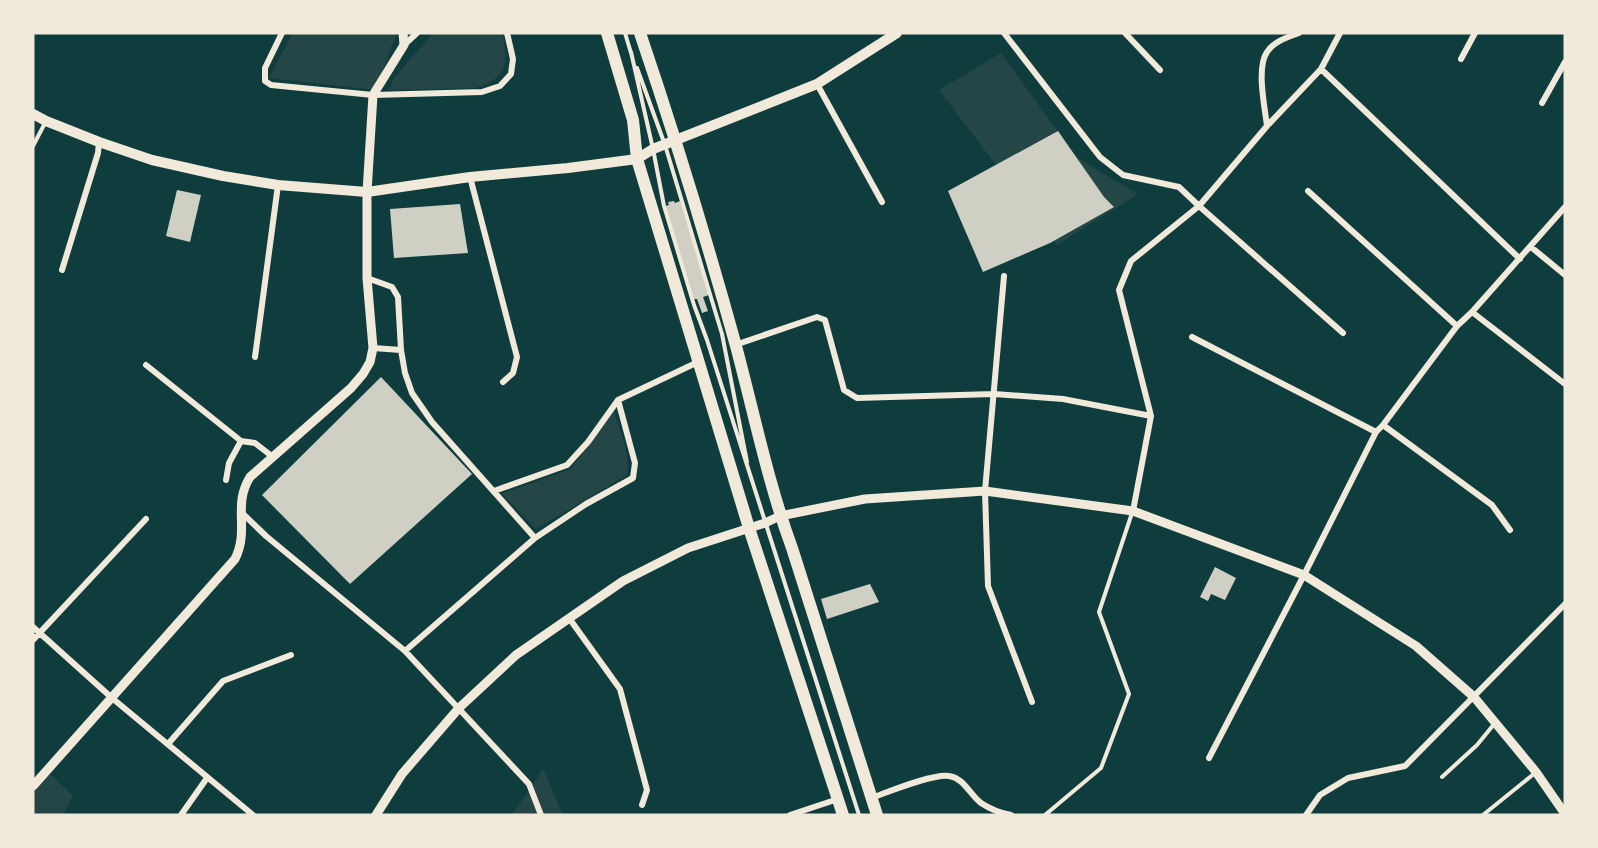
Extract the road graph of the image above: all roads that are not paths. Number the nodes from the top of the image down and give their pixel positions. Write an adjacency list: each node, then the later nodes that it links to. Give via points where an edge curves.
1 (282, 33): 21 (street, via 265,68 265,81 271,85)
2 (403, 33): 14 (street)
3 (417, 33): 14 (street)
4 (507, 33): 21 (street, via 513,59 511,74 500,86 482,92)
5 (608, 33): 30 (main road, via 633,120)
6 (625, 33): 15 (lane)
7 (640, 33): 27 (main road)
8 (897, 33): 20 (main road)
9 (1004, 33): 36 (street, via 1100,157 1123,175 1179,187)
10 (1125, 33): 19 (street)
11 (1299, 33): 25 (street, via 1281,39 1266,52 1261,83)
12 (1340, 33): 18 (street)
13 (1474, 33): 16 (street)
14 (404, 45): 21 (street)
15 (631, 52): 27 (lane); 29 (lane)
16 (1461, 59)
17 (1565, 62): 22 (street)
18 (1321, 69): 25 (street); 39 (street)
19 (1160, 70)
20 (817, 84): 27 (main road); 35 (street)
21 (373, 95): 34 (street)
22 (1542, 103)
23 (33, 114): 24 (main road)
24 (46, 121): 26 (main road); 28 (lane)
25 (1268, 126): 36 (street)
26 (99, 142): 32 (main road, via 152,160); 40 (street)
27 (671, 143): 29 (main road); 48 (main road); 64 (lane, via 722,334)
28 (33, 146)
29 (653, 149): 30 (main road); 64 (lane, via 666,215)
30 (638, 159): 31 (main road); 52 (main road)
31 (470, 177): 34 (main road); 54 (street, via 516,357 513,373)
32 (278, 185): 34 (main road); 51 (street)
33 (1308, 191): 45 (street)
34 (367, 192): 43 (street)
35 (882, 202)
36 (1199, 206): 46 (street); 58 (street, via 1131,261 1119,290)
37 (1565, 207): 38 (street)
38 (1531, 247): 39 (street); 41 (street)
39 (1520, 259): 44 (street)
40 (62, 270)
41 (1565, 275)
42 (1004, 276): 56 (street)
43 (367, 278): 49 (street); 50 (street, via 392,287 398,297)
44 (1472, 312): 45 (street); 55 (street)
45 (1457, 326): 59 (street)
46 (1343, 333)
47 (1192, 337): 60 (street)
48 (735, 345): 56 (street, via 818,317 825,320 844,390 856,398); 69 (main road)
49 (373, 348): 50 (street); 62 (street, via 366,368 351,388)
50 (401, 350): 65 (street, via 412,393 432,422)
51 (255, 357)
52 (699, 362): 57 (street); 72 (main road)
53 (146, 365): 61 (street)
54 (503, 382)
55 (1565, 384)
56 (994, 394): 58 (street, via 1063,399); 66 (street)
57 (618, 400): 65 (street, via 567,465); 74 (street, via 635,463 633,478)
58 (1151, 416): 68 (street)
59 (1383, 425): 60 (street); 73 (street, via 1492,506)
60 (1376, 432): 75 (street)
61 (241, 441): 62 (street, via 255,443); 63 (street, via 229,463)
62 (273, 457): 67 (street, via 245,485)
63 (226, 480)
64 (751, 483): 71 (lane)
65 (494, 491): 74 (street)
66 (985, 491): 68 (street); 69 (street, via 865,499); 85 (street, via 988,586)
67 (241, 511): 81 (street); 84 (street, via 241,547 235,559)
68 (1133, 511): 75 (street); 107 (lane, via 1099,612 1129,694 1101,768)
69 (780, 516): 71 (street); 94 (main road)
70 (146, 519): 79 (street)
71 (765, 523): 72 (street); 104 (lane)
72 (749, 528): 77 (street, via 688,548 622,580); 95 (main road)
73 (1510, 530)
74 (535, 538): 81 (street)
75 (1304, 575): 83 (street, via 1416,645); 89 (street)
76 (1565, 604): 83 (street)
77 (569, 618): 86 (street, via 516,655); 96 (street, via 620,689 647,790)
78 (33, 627): 79 (street)
79 (39, 633): 80 (street); 84 (street)
80 (33, 640)
81 (405, 651): 86 (street)
82 (291, 655): 88 (street, via 223,681)
83 (1474, 697): 87 (street); 108 (street, via 1404,766 1348,778 1320,795)
84 (112, 698): 88 (street); 93 (street)
85 (1032, 702)
86 (459, 708): 100 (street, via 402,774); 101 (street, via 529,784)
87 (1496, 722): 90 (street); 91 (lane)
88 (168, 744): 92 (street)
89 (1209, 758)
90 (1536, 772): 97 (street); 109 (lane)
91 (1442, 777)
92 (207, 778): 98 (street); 99 (street)
93 (33, 786)
94 (871, 798): 105 (main road); 106 (street, via 949,776 962,782 980,802)
95 (838, 799): 102 (street); 103 (main road)
96 (642, 805)
97 (1565, 814)
98 (181, 815)
99 (253, 815)
100 (376, 815)
101 (541, 815)
102 (790, 815)
103 (843, 815)
104 (859, 815)
105 (877, 815)
106 (1011, 815)
107 (1045, 815)
108 (1306, 815)
109 (1483, 815)

